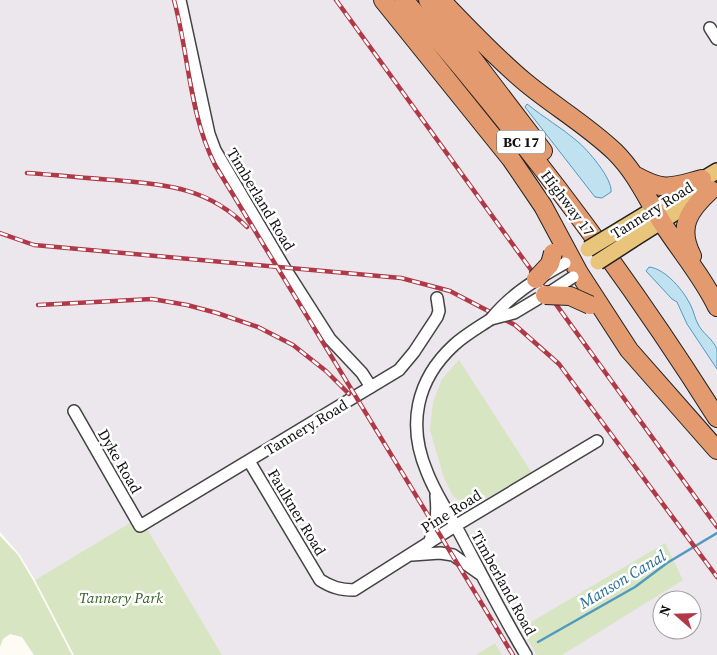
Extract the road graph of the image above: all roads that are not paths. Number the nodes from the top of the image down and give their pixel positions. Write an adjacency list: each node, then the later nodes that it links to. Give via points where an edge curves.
1 (180, 0): 21 (street, Timberland Road, via 215,150 330,339 362,373)
2 (383, 0): 10 (highway, via 485,125)
3 (404, 0): 24 (highway, Highway 17 / BC 17, via 561,192 674,351)
4 (428, 0): 22 (highway, Highway 17 / BC 17, via 634,274)
5 (441, 0): 8 (highway, via 510,68 605,143)
6 (710, 28): 7 (street)
7 (717, 39)
8 (636, 176): 9 (highway, via 654,186 665,187); 11 (highway)
9 (712, 181): 11 (main road, Tannery Road); 14 (highway, via 692,209 685,228 687,248)
10 (543, 206): 13 (highway); 15 (highway, bridge, via 555,246 550,264)
11 (658, 215): 12 (main road, Tannery Road); 14 (highway)
12 (627, 234): 13 (main road, Tannery Road, bridge, via 588,249); 13 (main road, Tannery Road, bridge, via 598,262)
13 (572, 268): 15 (street, Tannery Road, bridge); 16 (street, Tannery Road, bridge); 19 (highway)
14 (701, 278): 18 (highway)
15 (536, 280): 20 (street, Tannery Road, bridge, via 505,302)
16 (545, 295): 19 (highway, bridge, via 570,296); 20 (street, Tannery Road, bridge, via 514,313)
17 (437, 298): 21 (street, Tannery Road, via 437,317 407,362)
18 (717, 307)
19 (597, 310): 26 (highway, via 643,368)
20 (491, 319): 28 (street, Tannery Road, via 441,358 421,393 416,433 420,453)
21 (370, 388): 27 (street, Tannery Road)
22 (717, 396)
23 (74, 411): 29 (street, Dyke Road)
24 (717, 418)
25 (597, 441): 30 (street, Pine Road)
26 (717, 450)
27 (248, 461): 29 (street, Tannery Road); 34 (street, Faulkner Road)
28 (435, 490): 30 (street, Tannery Road); 31 (street, via 438,512)
29 (140, 526)
30 (455, 526): 31 (street, Pine Road); 33 (street, Timberland Road)
31 (430, 542): 32 (street, Pine Road)
32 (411, 555): 33 (street, via 440,553 453,556); 34 (street, Pine Road, via 354,590 336,588)
33 (482, 575): 35 (street, Timberland Road)
34 (320, 580)
35 (526, 655)

